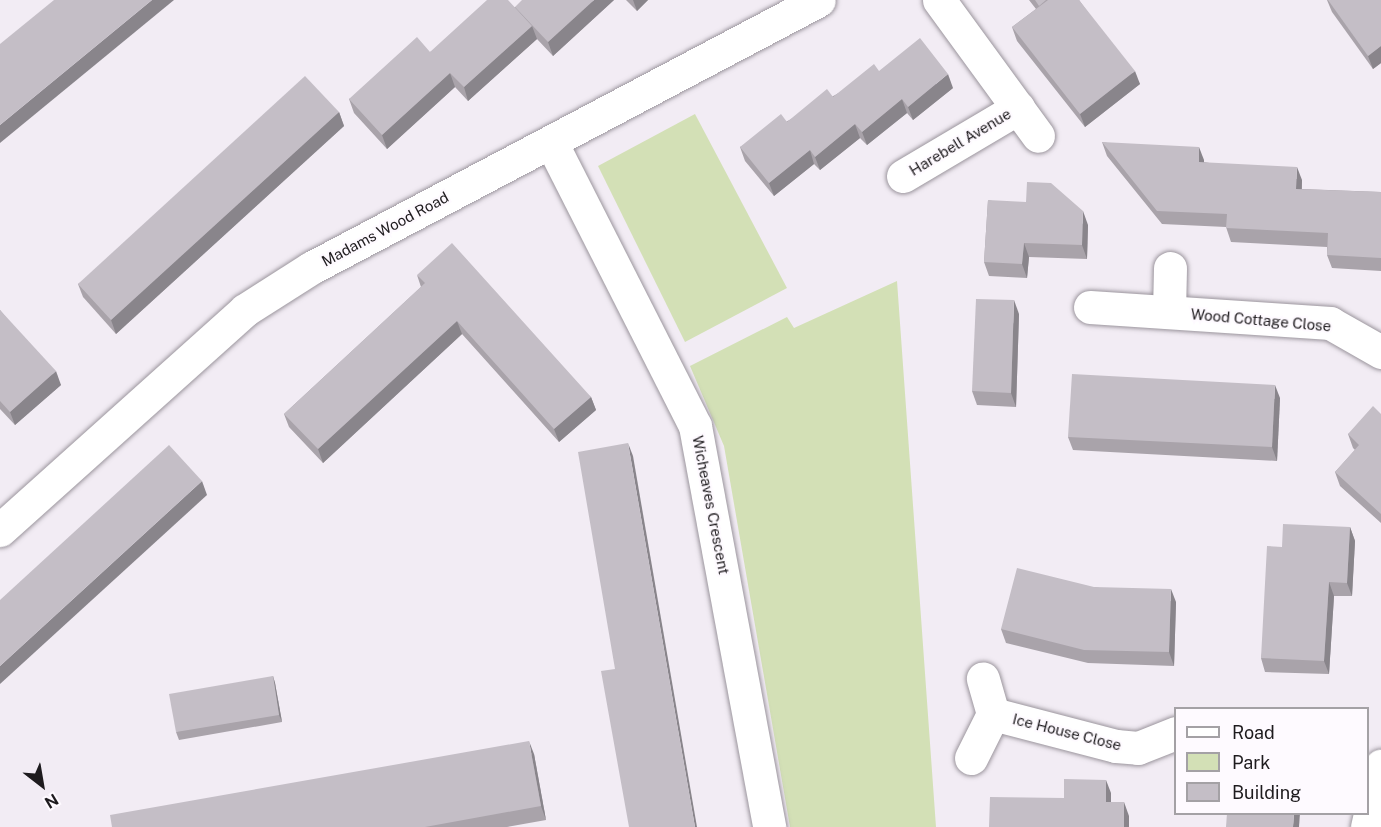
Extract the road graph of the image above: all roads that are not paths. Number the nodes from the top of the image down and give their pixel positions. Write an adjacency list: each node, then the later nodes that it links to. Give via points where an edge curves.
1 (819, 0): 5 (street, Madams Wood Road)
2 (939, 0): 3 (street, Harebell Avenue)
3 (1018, 108): 4 (street, Harebell Avenue); 6 (street, Harebell Avenue)
4 (1038, 136)
5 (551, 142): 11 (street, Madams Wood Road, via 311,268 245,310); 17 (street, Wicheaves Crescent, via 695,426)
6 (903, 177)
7 (1170, 268): 9 (street, Wood Cottage Close)
8 (1090, 307): 9 (street, Wood Cottage Close)
9 (1169, 312): 10 (street, Wood Cottage Close, via 1330,323)
10 (1381, 352)
11 (2, 525)
12 (983, 678): 13 (street, Ice House Close)
13 (993, 714): 14 (street, Ice House Close, via 1116,746 1138,748); 15 (street, Ice House Close)
14 (1174, 734)
15 (971, 758)
16 (1381, 765): 18 (street)
17 (769, 827)
18 (1368, 827)

